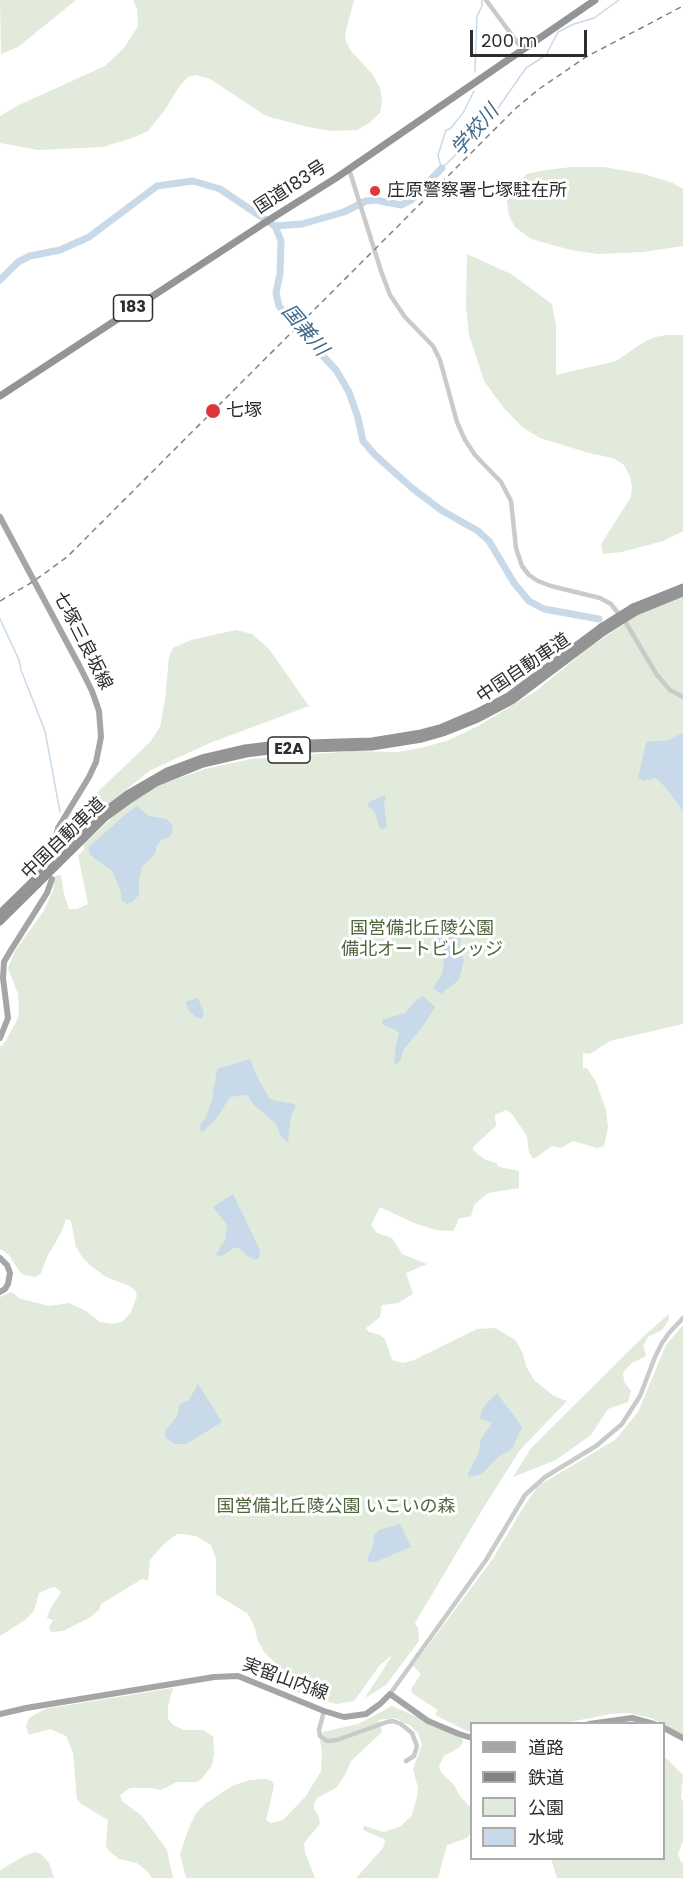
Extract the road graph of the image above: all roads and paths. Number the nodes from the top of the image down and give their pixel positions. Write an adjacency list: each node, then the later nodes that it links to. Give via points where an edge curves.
1 (486, 0): 3 (street)
2 (595, 0): 3 (highway, 国道183号 / 183)
3 (522, 49): 4 (highway, 国道183号 / 183)
4 (349, 169): 5 (highway, 国道183号 / 183); 11 (street, via 390,295 433,346 465,440 494,473 511,501 522,566 538,581 612,604 657,675 670,690)
5 (0, 396)
6 (0, 517): 12 (main road, 七塚三良坂線, via 80,667 99,711 101,737 96,762 58,828)
7 (683, 587): 9 (highway, 中国自動車道 / E2A)
8 (683, 593): 9 (highway, 中国自動車道 / E2A)
9 (634, 610): 10 (highway, 中国自動車道 / E2A, bridge)
10 (602, 630): 14 (highway, 中国自動車道 / E2A, via 508,696 440,728 372,741 245,748 202,758 160,775 102,813); 15 (highway, 中国自動車道 / E2A, via 512,701 443,733 372,747 246,754 203,764 156,783 105,818)
11 (683, 697)
12 (53, 848)
13 (52, 879): 16 (main road, via 4,962 8,1018)
14 (0, 913)
15 (0, 922)
16 (0, 1038)
17 (0, 1258): 18 (main road, via 10,1273 8,1284)
18 (0, 1292)
19 (683, 1318): 20 (street, via 662,1343 640,1396 622,1424 525,1495 486,1560)
20 (390, 1694): 21 (main road, 実留山内線, via 366,1714 344,1716); 26 (main road, via 428,1721)
21 (324, 1711): 22 (main road, 実留山内線, via 250,1679 226,1676); 28 (street, via 319,1730 327,1741 387,1722 401,1724 412,1733 417,1746 414,1756)
22 (0, 1714)
23 (603, 1722): 24 (main road, via 632,1718)
24 (647, 1722)
25 (665, 1729): 27 (main road)
26 (470, 1738)
27 (683, 1738)
28 (406, 1761)

